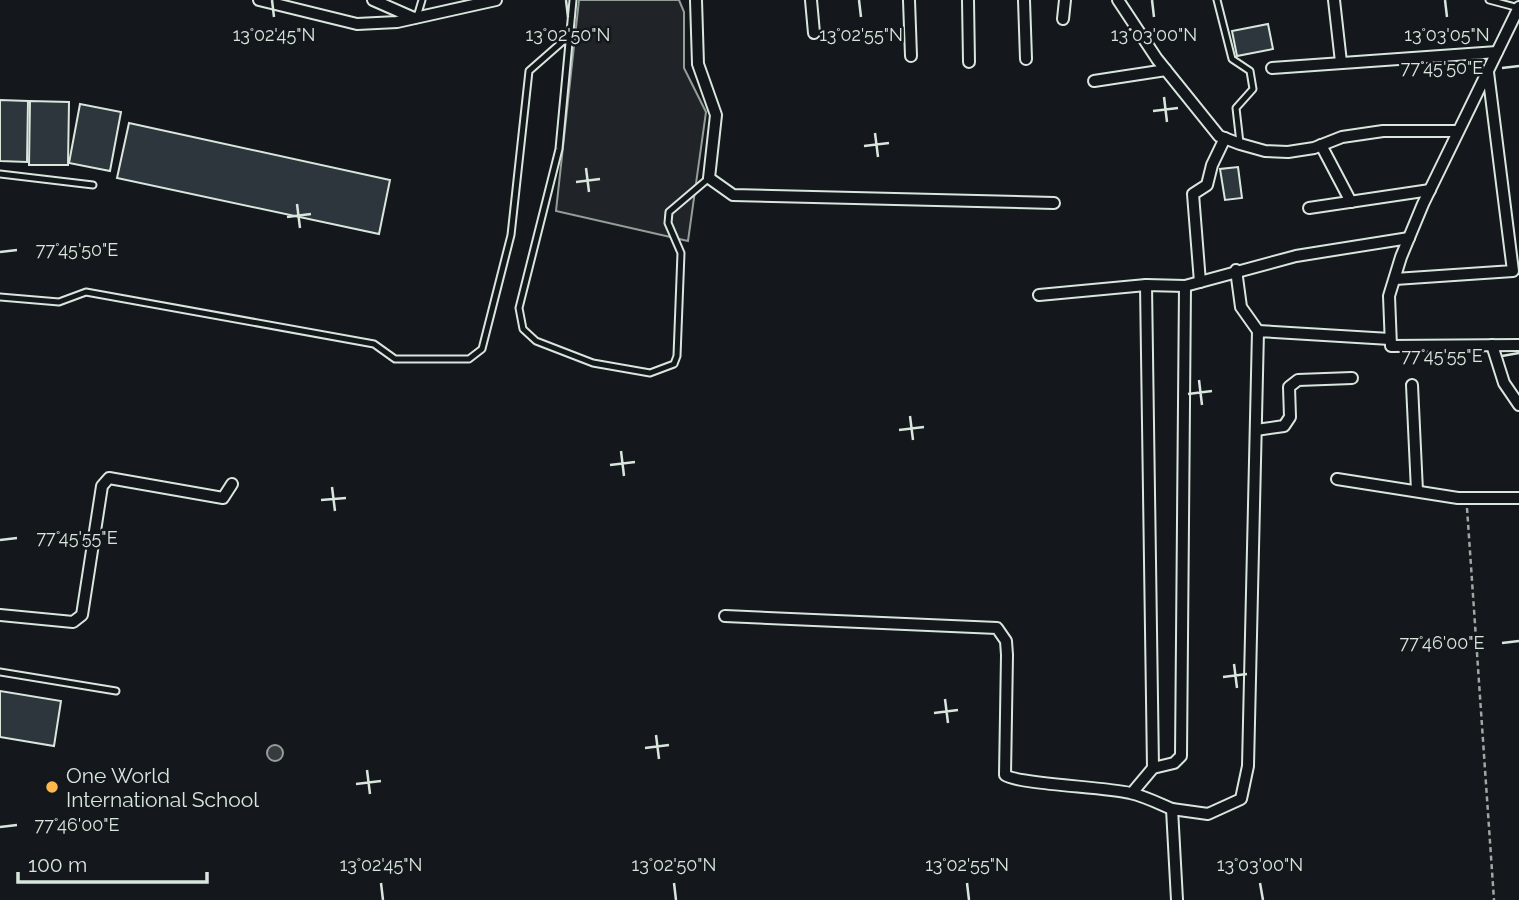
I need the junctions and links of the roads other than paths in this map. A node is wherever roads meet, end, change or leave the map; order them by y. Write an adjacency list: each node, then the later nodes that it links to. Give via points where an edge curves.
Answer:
1 (259, 0): 17 (street, via 357,24)
2 (373, 0): 17 (street)
3 (422, 0): 17 (lane)
4 (496, 0): 17 (street)
5 (573, 0): 20 (lane)
6 (696, 0): 35 (street, via 698,64 716,114)
7 (811, 0): 19 (street)
8 (909, 0): 22 (street)
9 (968, 0): 24 (street)
10 (1024, 0): 23 (street)
11 (1065, 0): 18 (street)
12 (1118, 0): 27 (street)
13 (1217, 0): 32 (lane, via 1232,59 1250,71 1252,89 1236,108)
14 (1334, 0): 25 (street)
15 (1489, 0): 16 (lane)
16 (1519, 9): 21 (street)
17 (415, 18)
18 (1063, 19)
19 (814, 33)
20 (570, 35): 35 (lane, via 556,163 519,308 523,330 536,341 593,363 650,373 674,364 681,253 668,223 669,212); 48 (lane, via 529,71 511,235 482,349 469,359 395,359 374,344 86,292 58,302)
21 (1497, 52): 25 (street); 28 (street)
22 (911, 55)
23 (1027, 59)
24 (969, 62)
25 (1341, 62): 26 (street)
26 (1272, 68)
27 (1166, 70): 29 (street); 31 (street)
28 (1488, 72): 30 (street); 43 (street, via 1513,271)
29 (1094, 81)
30 (1458, 131): 33 (street, via 1384,131); 37 (street)
31 (1225, 138): 32 (street); 44 (street, via 1208,185 1194,194)
32 (1240, 144): 33 (street, via 1288,152)
33 (1321, 145): 38 (street)
34 (0, 174): 36 (lane)
35 (709, 178): 39 (street, via 733,195)
36 (93, 186)
37 (1430, 190): 38 (street); 41 (street)
38 (1352, 202): 40 (street)
39 (1055, 203)
40 (1309, 208)
41 (1409, 238): 42 (street); 43 (street)
42 (1236, 270): 44 (street); 49 (street, via 1241,307)
43 (1395, 279): 50 (street, via 1389,296)
44 (1200, 282): 46 (street)
45 (1146, 285): 46 (street); 47 (street); 65 (street)
46 (1185, 286): 65 (street, via 1181,756 1174,763)
47 (1039, 295)
48 (0, 297)
49 (1258, 331): 50 (street); 56 (street)
50 (1390, 339): 51 (street, via 1391,346)
51 (1492, 345): 52 (street); 55 (street, via 1504,383)
52 (1519, 345)
53 (1352, 378): 56 (street, via 1298,380 1289,387 1290,417 1284,426)
54 (1412, 385): 59 (street)
55 (1519, 405)
56 (1256, 430): 67 (street, via 1248,766 1241,799 1208,814)
57 (1337, 479): 59 (street)
58 (232, 484): 61 (street, via 223,499 109,478 102,486 82,615 73,622)
59 (1417, 491): 60 (street, via 1466,498)
60 (1519, 498)
61 (0, 615)
62 (725, 616): 66 (street, via 997,628 1006,641 1007,655 1005,775 1020,781)
63 (0, 672): 64 (lane)
64 (116, 691)
65 (1153, 768): 66 (street)
66 (1132, 793): 67 (street)
67 (1171, 809): 68 (street)
68 (1177, 900)

